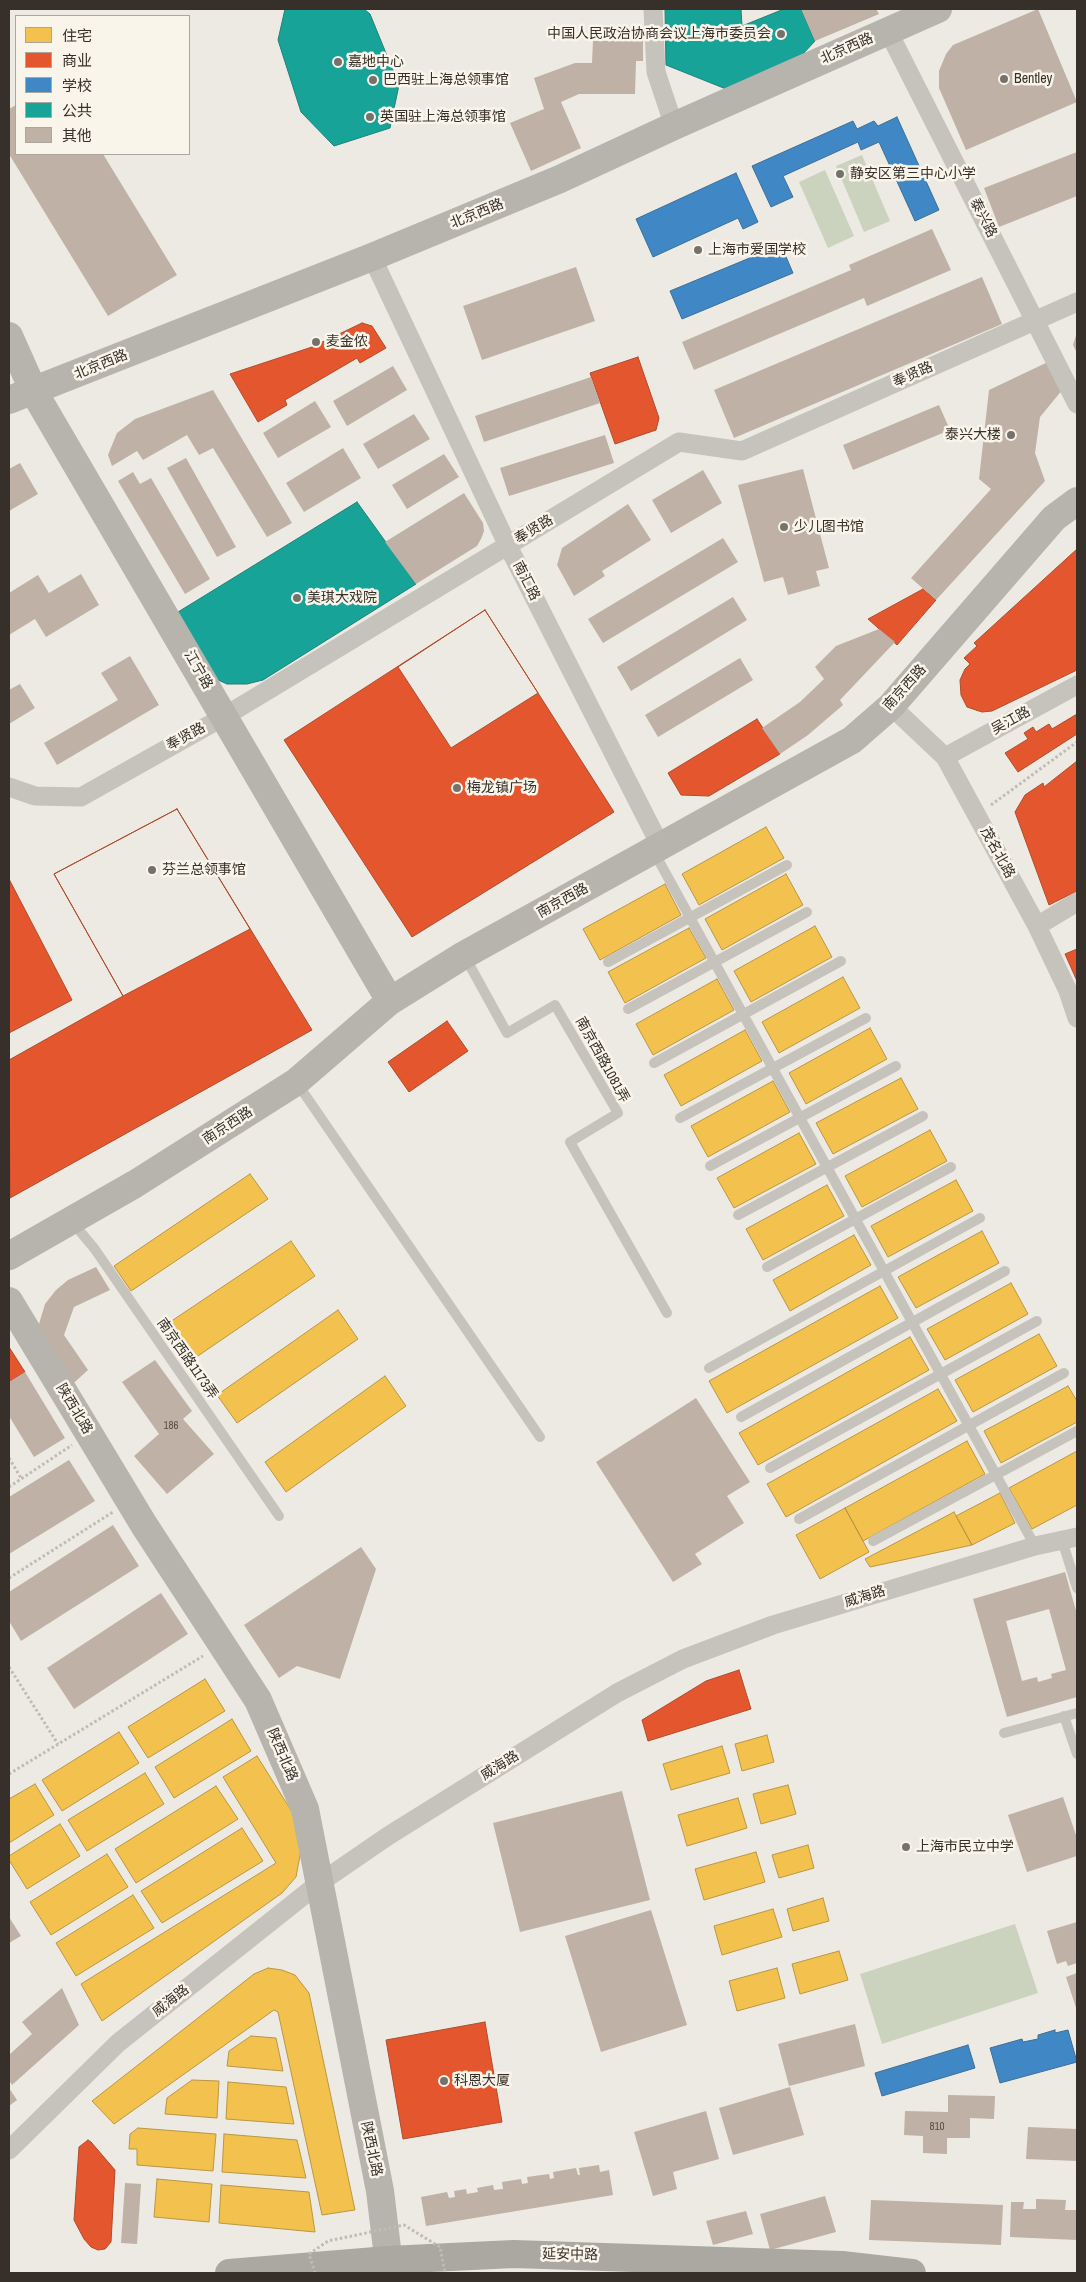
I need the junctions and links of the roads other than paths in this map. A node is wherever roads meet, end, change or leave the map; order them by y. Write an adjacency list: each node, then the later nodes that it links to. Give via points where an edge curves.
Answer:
1 (653, 9): 4 (street, via 656,72)
2 (938, 9): 3 (main road, 北京西路)
3 (888, 31): 4 (main road, 北京西路); 7 (street, 泰兴路)
4 (674, 126): 5 (main road, 北京西路, via 560,179)
5 (372, 257): 9 (main road, 北京西路); 13 (street, 南汇路)
6 (1077, 302): 7 (street, 奉贤路)
7 (1036, 321): 11 (street, 泰兴路); 13 (street, 奉贤路, via 742,451 679,442)
8 (9, 336): 9 (main road, 江宁路)
9 (34, 392): 10 (main road, 北京西路); 16 (main road, 江宁路)
10 (9, 400)
11 (1077, 404)
12 (1077, 501): 15 (main road, 南京西路, via 1054,518)
13 (508, 546): 16 (street, 奉贤路); 19 (street, 南汇路)
14 (1077, 685): 17 (street, 吴江路)
15 (891, 706): 17 (street, 茂名北路); 19 (main road, 南京西路, via 852,740)
16 (225, 716): 18 (street, 奉贤路, via 81,797 35,796); 29 (main road, 江宁路)
17 (945, 757): 24 (street, 茂名北路)
18 (9, 787)
19 (657, 849): 23 (lane); 25 (main road, 南京西路)
20 (787, 865): 23 (lane)
21 (1077, 902): 24 (street)
22 (807, 912): 27 (lane)
23 (690, 918): 26 (lane); 27 (lane)
24 (1036, 926): 33 (street, 茂名北路, via 1068,991)
25 (464, 955): 29 (main road, 南京西路); 53 (lane, 南京西路1081弄, via 507,1033 555,1005 618,1113 570,1142)
26 (608, 962)
27 (715, 962): 30 (lane); 31 (lane)
28 (841, 962): 31 (lane)
29 (390, 1001): 37 (main road, 南京西路)
30 (628, 1009)
31 (743, 1014): 34 (lane); 36 (lane)
32 (866, 1018): 36 (lane)
33 (1077, 1018)
34 (654, 1063)
35 (896, 1066): 40 (lane)
36 (773, 1068): 39 (lane); 40 (lane)
37 (296, 1082): 47 (main road, 南京西路, via 142,1180); 62 (lane)
38 (923, 1116): 43 (lane)
39 (680, 1118)
40 (800, 1118): 41 (lane); 43 (lane)
41 (710, 1166)
42 (951, 1167): 46 (lane)
43 (827, 1168): 44 (lane); 46 (lane)
44 (738, 1216)
45 (980, 1218): 50 (lane)
46 (856, 1219): 49 (lane); 50 (lane)
47 (70, 1220): 48 (main road, 南京西路); 65 (lane, 南京西路1173弄, via 94,1248)
48 (9, 1256)
49 (767, 1267)
50 (884, 1271): 55 (lane); 56 (lane)
51 (1005, 1271): 55 (lane)
52 (9, 1301): 75 (main road, 陕西北路, via 130,1501 258,1700 305,1809)
53 (667, 1313)
54 (1037, 1321): 58 (lane)
55 (912, 1322): 58 (lane); 59 (lane)
56 (709, 1368)
57 (1064, 1373): 60 (lane)
58 (940, 1374): 60 (lane); 63 (lane)
59 (741, 1417)
60 (969, 1426): 64 (lane); 66 (lane)
61 (1077, 1431): 64 (lane)
62 (540, 1437)
63 (770, 1468)
64 (996, 1475): 68 (lane); 69 (lane)
65 (279, 1516)
66 (799, 1519)
67 (1070, 1538): 69 (street, 威海路); 70 (lane)
68 (873, 1541)
69 (1035, 1546): 75 (street, 威海路, via 773,1625 683,1660 618,1693 388,1836)
70 (1077, 1588)
71 (1077, 1713): 72 (lane)
72 (1064, 1716): 73 (lane); 74 (lane)
73 (1004, 1733)
74 (1077, 1754)
75 (318, 1884): 76 (street, 威海路, via 118,2043); 77 (main road, 陕西北路, via 380,2192)
76 (9, 2150)
77 (389, 2267): 78 (main road, 延安中路); 79 (main road, 延安中路, via 514,2254 842,2265)
78 (229, 2273)
79 (912, 2273)

